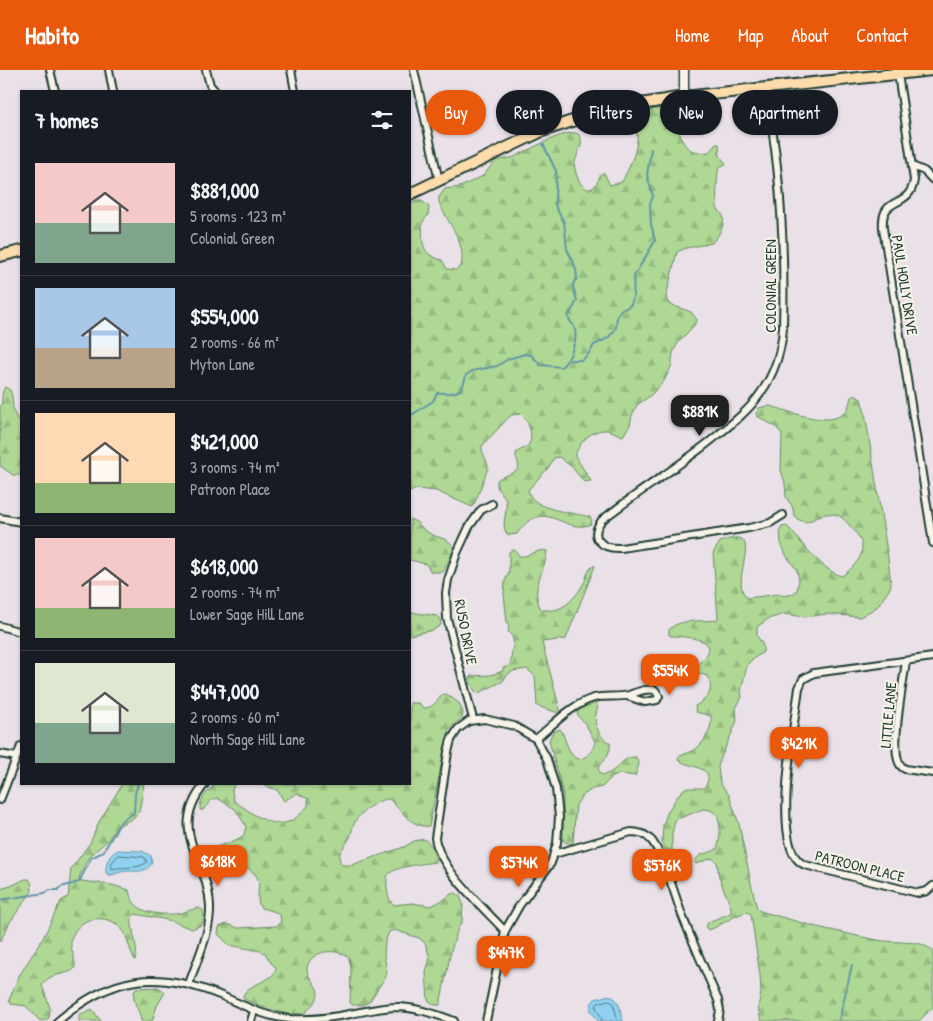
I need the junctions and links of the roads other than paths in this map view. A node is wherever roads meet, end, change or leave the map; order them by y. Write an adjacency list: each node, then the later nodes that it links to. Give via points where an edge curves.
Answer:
1 (50, 70): 11 (street)
2 (109, 70): 12 (street)
3 (206, 70): 13 (street)
4 (291, 70): 14 (street)
5 (414, 70): 20 (street)
6 (684, 70): 15 (street)
7 (932, 70): 8 (main road)
8 (920, 71): 9 (main road)
9 (898, 74): 10 (main road); 18 (street, PAUL HOLLY DRIVE)
10 (765, 88): 16 (main road); 25 (street, COLONIAL GREEN, via 775,138 782,219 784,326 776,364 761,393 743,414 706,445 602,520 596,534 604,546 626,548 749,528 768,524)
11 (55, 90)
12 (113, 90)
13 (214, 90)
14 (295, 90)
15 (684, 90)
16 (722, 93)
17 (660, 101): 20 (main road, via 572,121 515,143)
18 (912, 166): 19 (street); 28 (street, PAUL HOLLY DRIVE, via 914,180 911,191 888,207 882,222)
19 (933, 180)
20 (439, 181): 21 (main road)
21 (411, 194)
22 (20, 252): 23 (main road)
23 (0, 256)
24 (492, 504): 34 (street, RUSO DRIVE, via 481,510 469,527 457,553 446,593 448,618)
25 (783, 516)
26 (0, 518): 27 (street)
27 (20, 522)
28 (933, 543)
29 (0, 626): 30 (street)
30 (20, 632)
31 (933, 657): 32 (street, PATROON PLACE)
32 (906, 661): 39 (street, LITTLE LANE, via 897,732 898,758 905,769); 43 (street, PATROON PLACE, via 814,673 802,679 788,778 788,831 793,854 805,866 915,892 924,892)
33 (627, 696): 35 (street, via 589,699)
34 (473, 719): 35 (street, via 508,724); 44 (street, via 458,729 450,744 435,830 436,843 453,875)
35 (536, 739): 42 (street, via 547,759 558,798)
36 (20, 748): 38 (street)
37 (0, 754): 38 (street)
38 (16, 757): 41 (street)
39 (933, 773)
40 (204, 785): 45 (street, via 192,806 188,822 191,843 207,888 210,916)
41 (0, 800)
42 (554, 854): 44 (street); 52 (street, via 631,832 648,837 664,866 718,1000)
43 (933, 886)
44 (505, 931): 51 (street)
45 (188, 984): 46 (street); 48 (street, via 152,980 120,984 97,994)
46 (254, 1011): 47 (street, via 297,1019); 49 (street)
47 (341, 1018): 50 (street, via 398,1007 422,1010)
48 (58, 1021)
49 (251, 1021)
50 (454, 1021)
51 (486, 1021)
52 (718, 1021)

